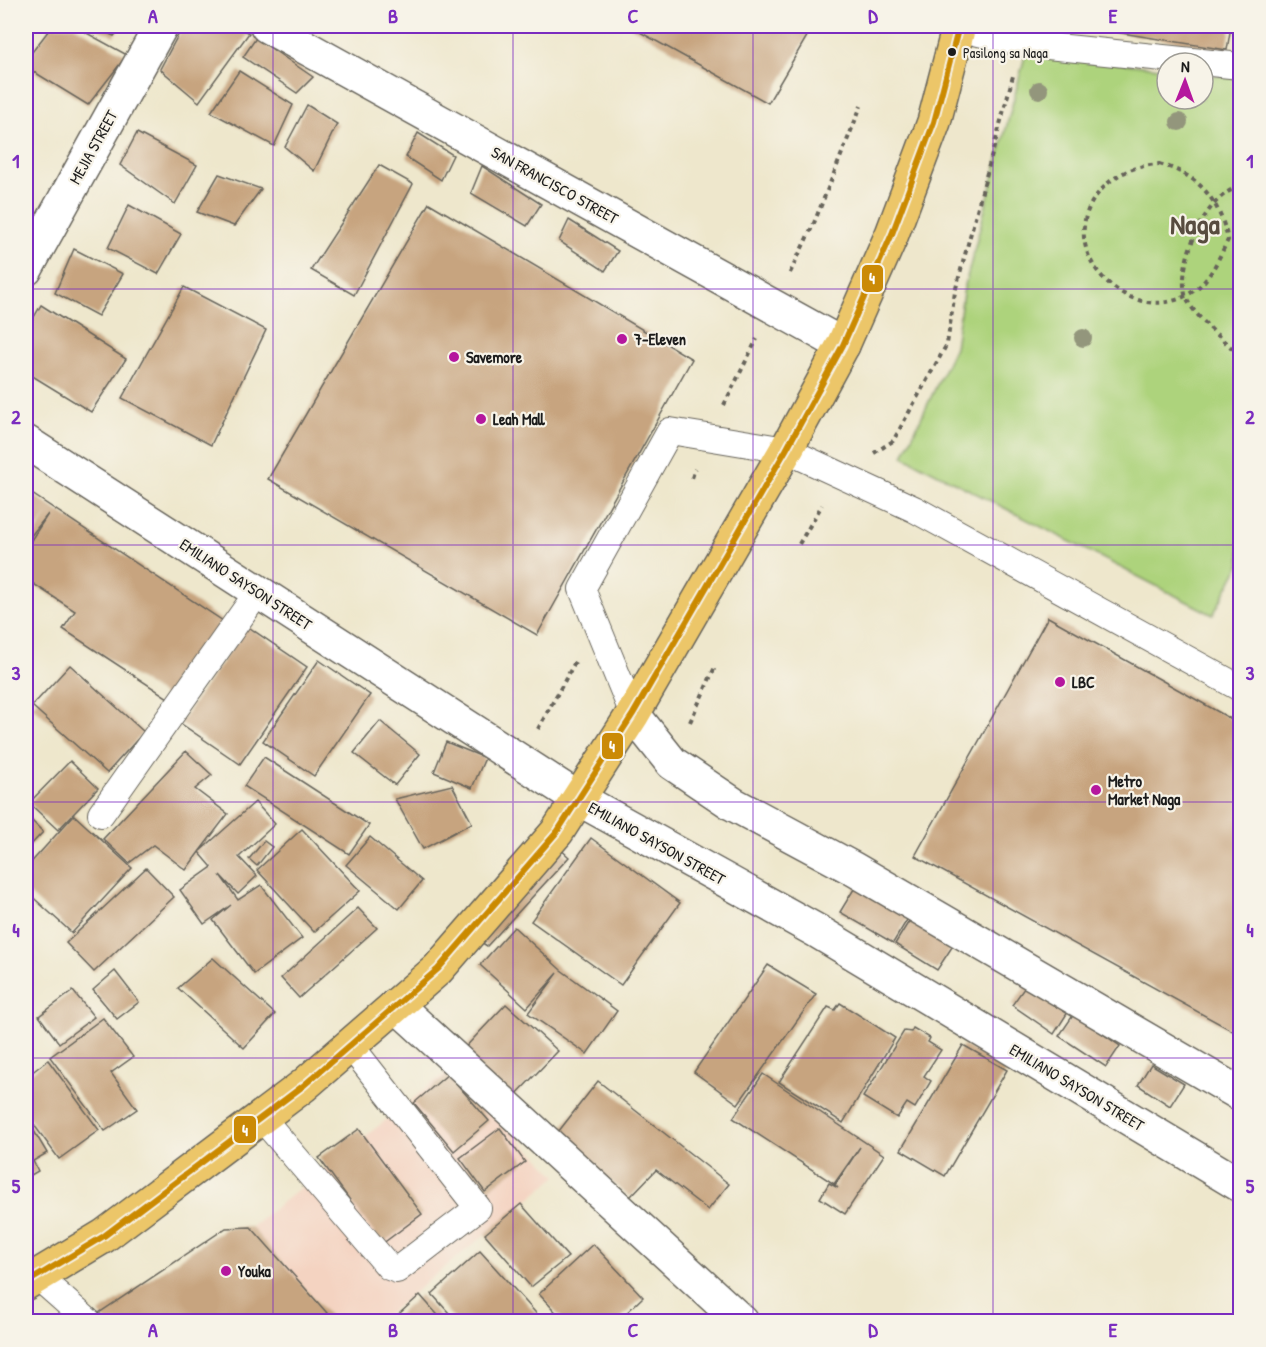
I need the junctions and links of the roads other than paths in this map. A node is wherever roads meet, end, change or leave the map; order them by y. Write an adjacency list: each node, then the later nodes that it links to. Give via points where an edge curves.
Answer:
1 (161, 26): 5 (street, MEJIA STREET)
2 (267, 26): 6 (street, SAN FRANCISCO STREET)
3 (959, 27): 4 (lane, via 1019,43); 6 (highway, via 934,122 892,234)
4 (1240, 66)
5 (26, 269)
6 (843, 345): 8 (highway)
7 (26, 442): 9 (street, EMILIANO SAYSON STREET)
8 (786, 450): 10 (lane, via 914,509); 11 (highway); 11 (lane, via 670,431 582,589)
9 (258, 592): 12 (street, EMILIANO SAYSON STREET); 13 (lane)
10 (1240, 688)
11 (633, 714): 12 (highway); 16 (street, via 672,763 733,804 852,868)
12 (579, 799): 14 (highway, via 557,832 438,969); 18 (street, EMILIANO SAYSON STREET, via 817,931)
13 (101, 814)
14 (396, 1005): 15 (highway); 21 (street)
15 (350, 1045): 17 (highway); 17 (lane, via 478,1208 397,1270 389,1267)
16 (1240, 1094)
17 (261, 1117): 19 (highway, via 104,1236)
18 (1240, 1185)
19 (32, 1280): 20 (lane)
20 (89, 1322)
21 (741, 1322)

